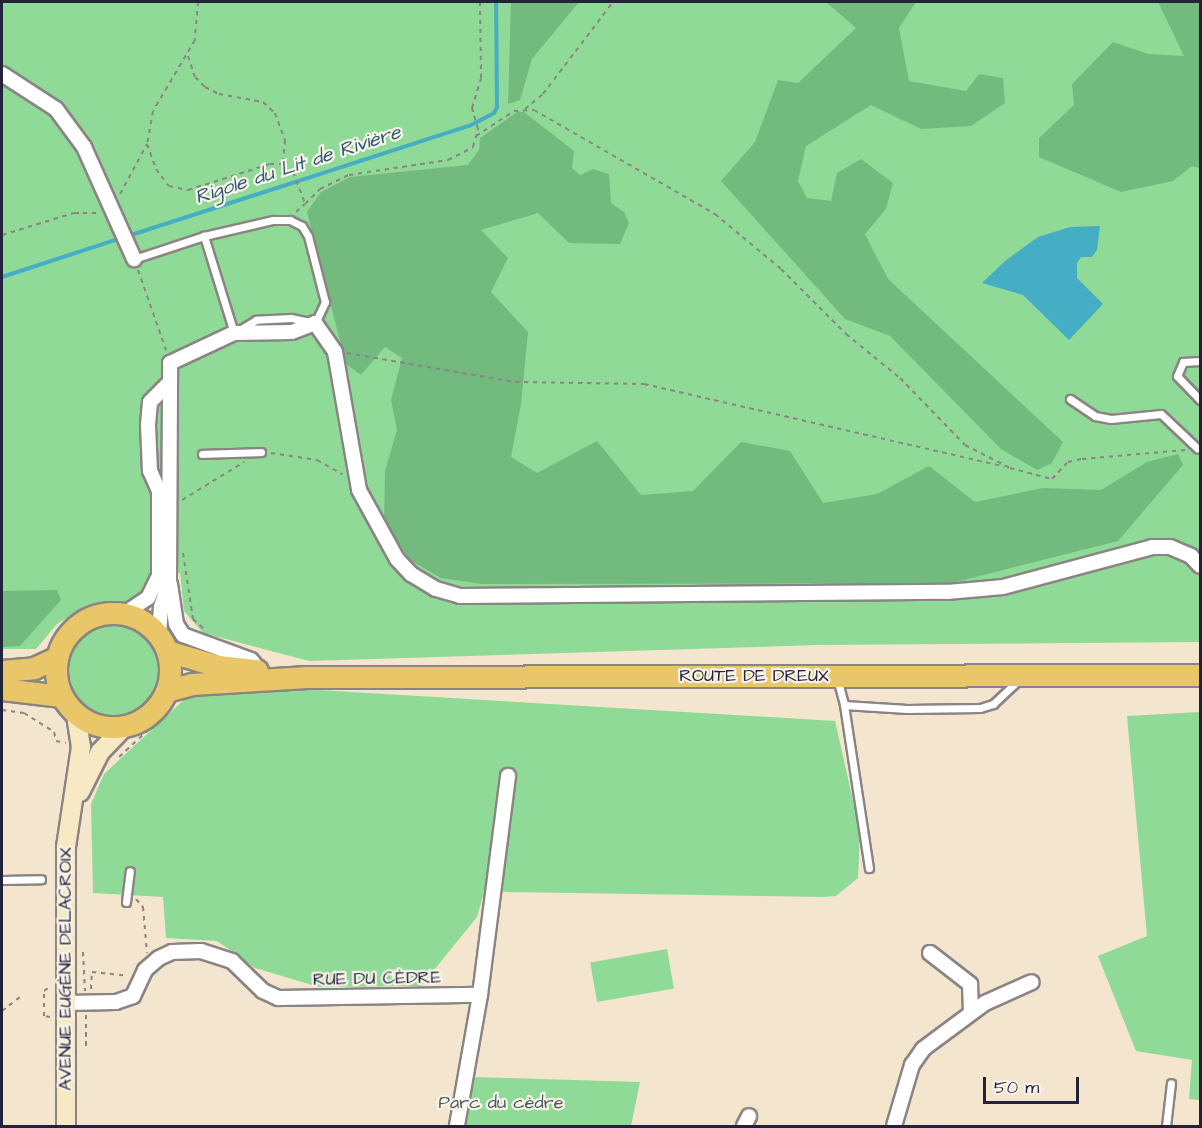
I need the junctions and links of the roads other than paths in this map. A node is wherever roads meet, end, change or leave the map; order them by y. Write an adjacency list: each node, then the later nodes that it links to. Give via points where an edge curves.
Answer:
1 (2, 74): 3 (street, via 56,109 84,147 110,213)
2 (204, 236): 3 (lane); 4 (lane, via 273,220 290,220 302,226 325,302); 5 (lane)
3 (134, 259)
4 (315, 323): 5 (street, via 292,332); 13 (street, via 335,352 359,490 397,559 411,574 436,589 460,596 947,592 1003,587 1152,547 1170,547 1191,556)
5 (234, 333): 7 (street, via 171,363)
6 (1200, 361): 9 (lane, via 1183,362 1177,376)
7 (168, 384): 14 (street); 15 (street, via 150,402 148,424 150,471 159,491 159,574 148,598)
8 (1070, 399): 10 (lane, via 1095,416 1111,419 1161,414)
9 (1200, 400)
10 (1199, 448)
11 (261, 452): 12 (lane)
12 (202, 454)
13 (1200, 566)
14 (169, 582): 16 (street, via 161,607); 18 (street, via 176,624 183,635 251,660)
15 (124, 614): 16 (main road, via 143,622); 17 (main road, via 86,620 68,636)
16 (163, 643): 18 (main road, ROUTE DE DREUX, via 218,666); 26 (main road)
17 (58, 657): 19 (main road, via 34,668); 25 (main road, via 56,670)
18 (260, 670): 23 (main road, ROUTE DE DREUX)
19 (2, 671)
20 (1023, 675): 21 (main road, ROUTE DE DREUX); 22 (main road, ROUTE DE DREUX); 27 (lane, via 1001,697 981,708)
21 (1200, 675)
22 (836, 676): 23 (main road, ROUTE DE DREUX); 27 (lane)
23 (308, 677): 26 (main road, ROUTE DE DREUX, via 192,684)
24 (2, 688): 25 (main road)
25 (62, 696): 28 (main road)
26 (174, 696): 29 (main road, via 142,720)
27 (844, 705): 32 (lane)
28 (76, 714): 29 (main road, via 93,724); 31 (main road, AVENUE EUGÈNE DELACROIX, via 81,747)
29 (125, 726): 31 (main road, AVENUE EUGÈNE DELACROIX, via 100,752)
30 (508, 776): 39 (street)
31 (71, 812): 40 (main road, AVENUE EUGÈNE DELACROIX, via 66,847)
32 (869, 868)
33 (130, 871): 36 (lane)
34 (2, 879): 35 (lane)
35 (41, 879)
36 (126, 902)
37 (930, 953): 41 (street, via 970,984)
38 (1032, 982): 41 (street)
39 (480, 995): 40 (street, RUE DU CÈDRE, via 278,998 256,985 241,967 217,954 172,952 153,953 133,996 116,1002); 44 (street)
40 (66, 1003): 43 (main road, AVENUE EUGÈNE DELACROIX)
41 (971, 1011): 45 (street, via 923,1049 912,1065)
42 (1171, 1083): 46 (lane)
43 (66, 1126)
44 (457, 1126)
45 (894, 1126)
46 (1166, 1126)

